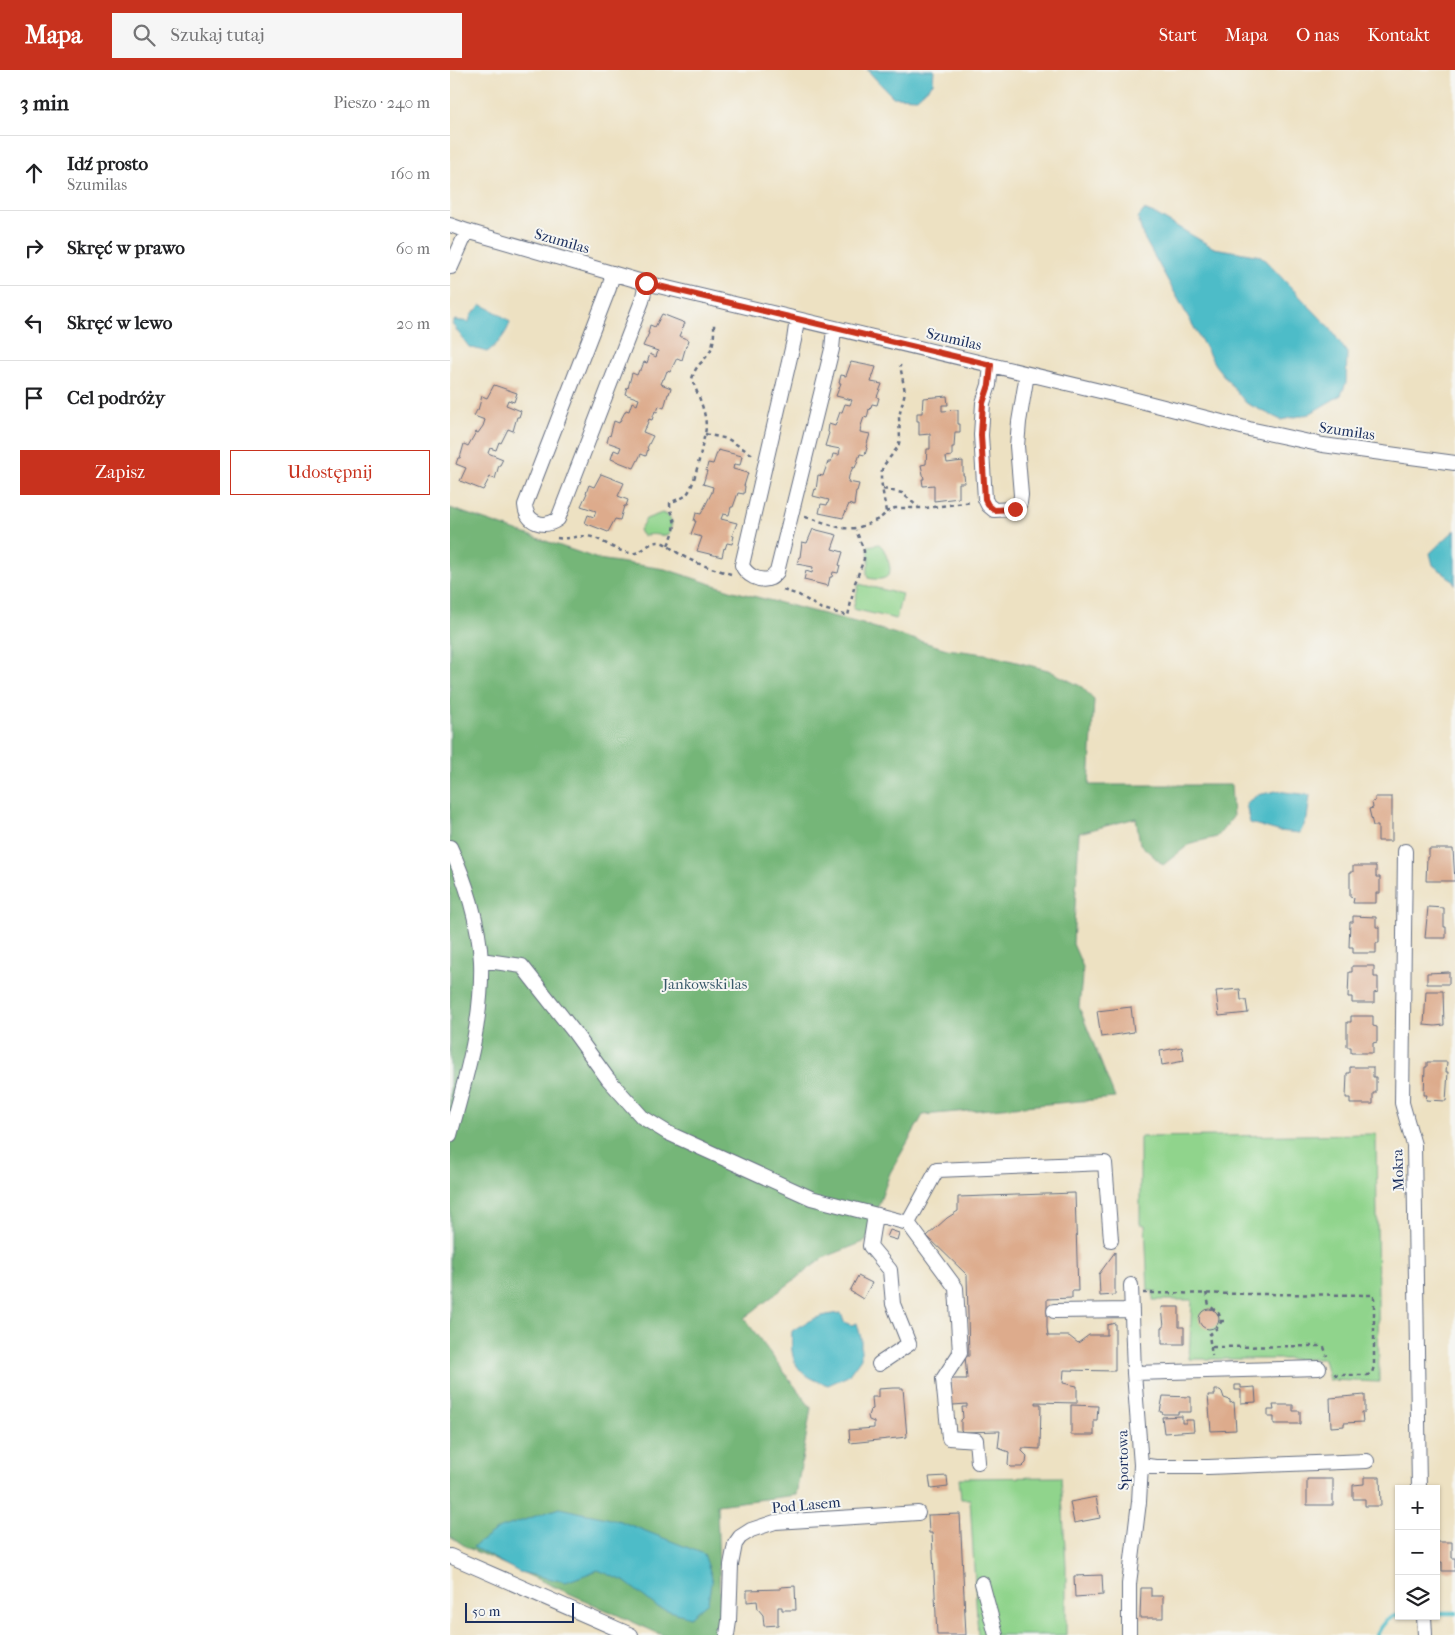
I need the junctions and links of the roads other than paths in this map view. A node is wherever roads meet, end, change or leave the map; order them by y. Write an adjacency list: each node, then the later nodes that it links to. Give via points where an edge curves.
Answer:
1 (450, 225): 2 (street, Szumilas)
2 (467, 231): 3 (street); 4 (street, Szumilas)
3 (450, 266)
4 (613, 273): 5 (street, Szumilas); 5 (street, via 610,288 525,505 531,519 543,524 558,519 642,301)
5 (646, 283): 6 (street, Szumilas)
6 (797, 319): 7 (street, Szumilas); 7 (street, via 742,565 749,576 764,579 777,572 832,349)
7 (834, 328): 8 (street, Szumilas)
8 (991, 365): 9 (street, Szumilas); 9 (street, via 983,403 981,435 985,499 994,510 1015,509 1020,503 1017,446)
9 (1027, 374): 10 (street, Szumilas, via 1323,445)
10 (1455, 463)
11 (450, 847): 13 (street, via 472,910)
12 (1405, 851): 27 (street, Mokra, via 1402,1103 1414,1146)
13 (481, 960): 14 (street, via 476,1028); 15 (street, via 522,966 642,1117 668,1133 811,1198)
14 (450, 1135)
15 (875, 1215): 16 (street); 21 (street, via 870,1246 890,1270 893,1304 909,1344)
16 (908, 1223): 17 (street, via 937,1170 1106,1163); 25 (street, via 956,1288 960,1353 944,1379 949,1438 976,1440)
17 (1111, 1240)
18 (1132, 1289): 19 (street, Sportowa)
19 (1132, 1310): 20 (street); 23 (street, Sportowa)
20 (1054, 1311)
21 (879, 1364)
22 (1318, 1368): 23 (street)
23 (1134, 1373): 26 (street, Sportowa)
24 (1367, 1461): 26 (street, via 1208,1467)
25 (978, 1462)
26 (1141, 1465): 35 (street, Sportowa, via 1129,1584)
27 (1419, 1485)
28 (918, 1513): 33 (street, Pod Lasem, via 775,1522 740,1537 735,1544 731,1565)
29 (450, 1556): 32 (street)
30 (982, 1583): 34 (street)
31 (1424, 1620): 36 (street)
32 (631, 1635)
33 (727, 1635)
34 (996, 1635)
35 (1129, 1635)
36 (1424, 1635)

